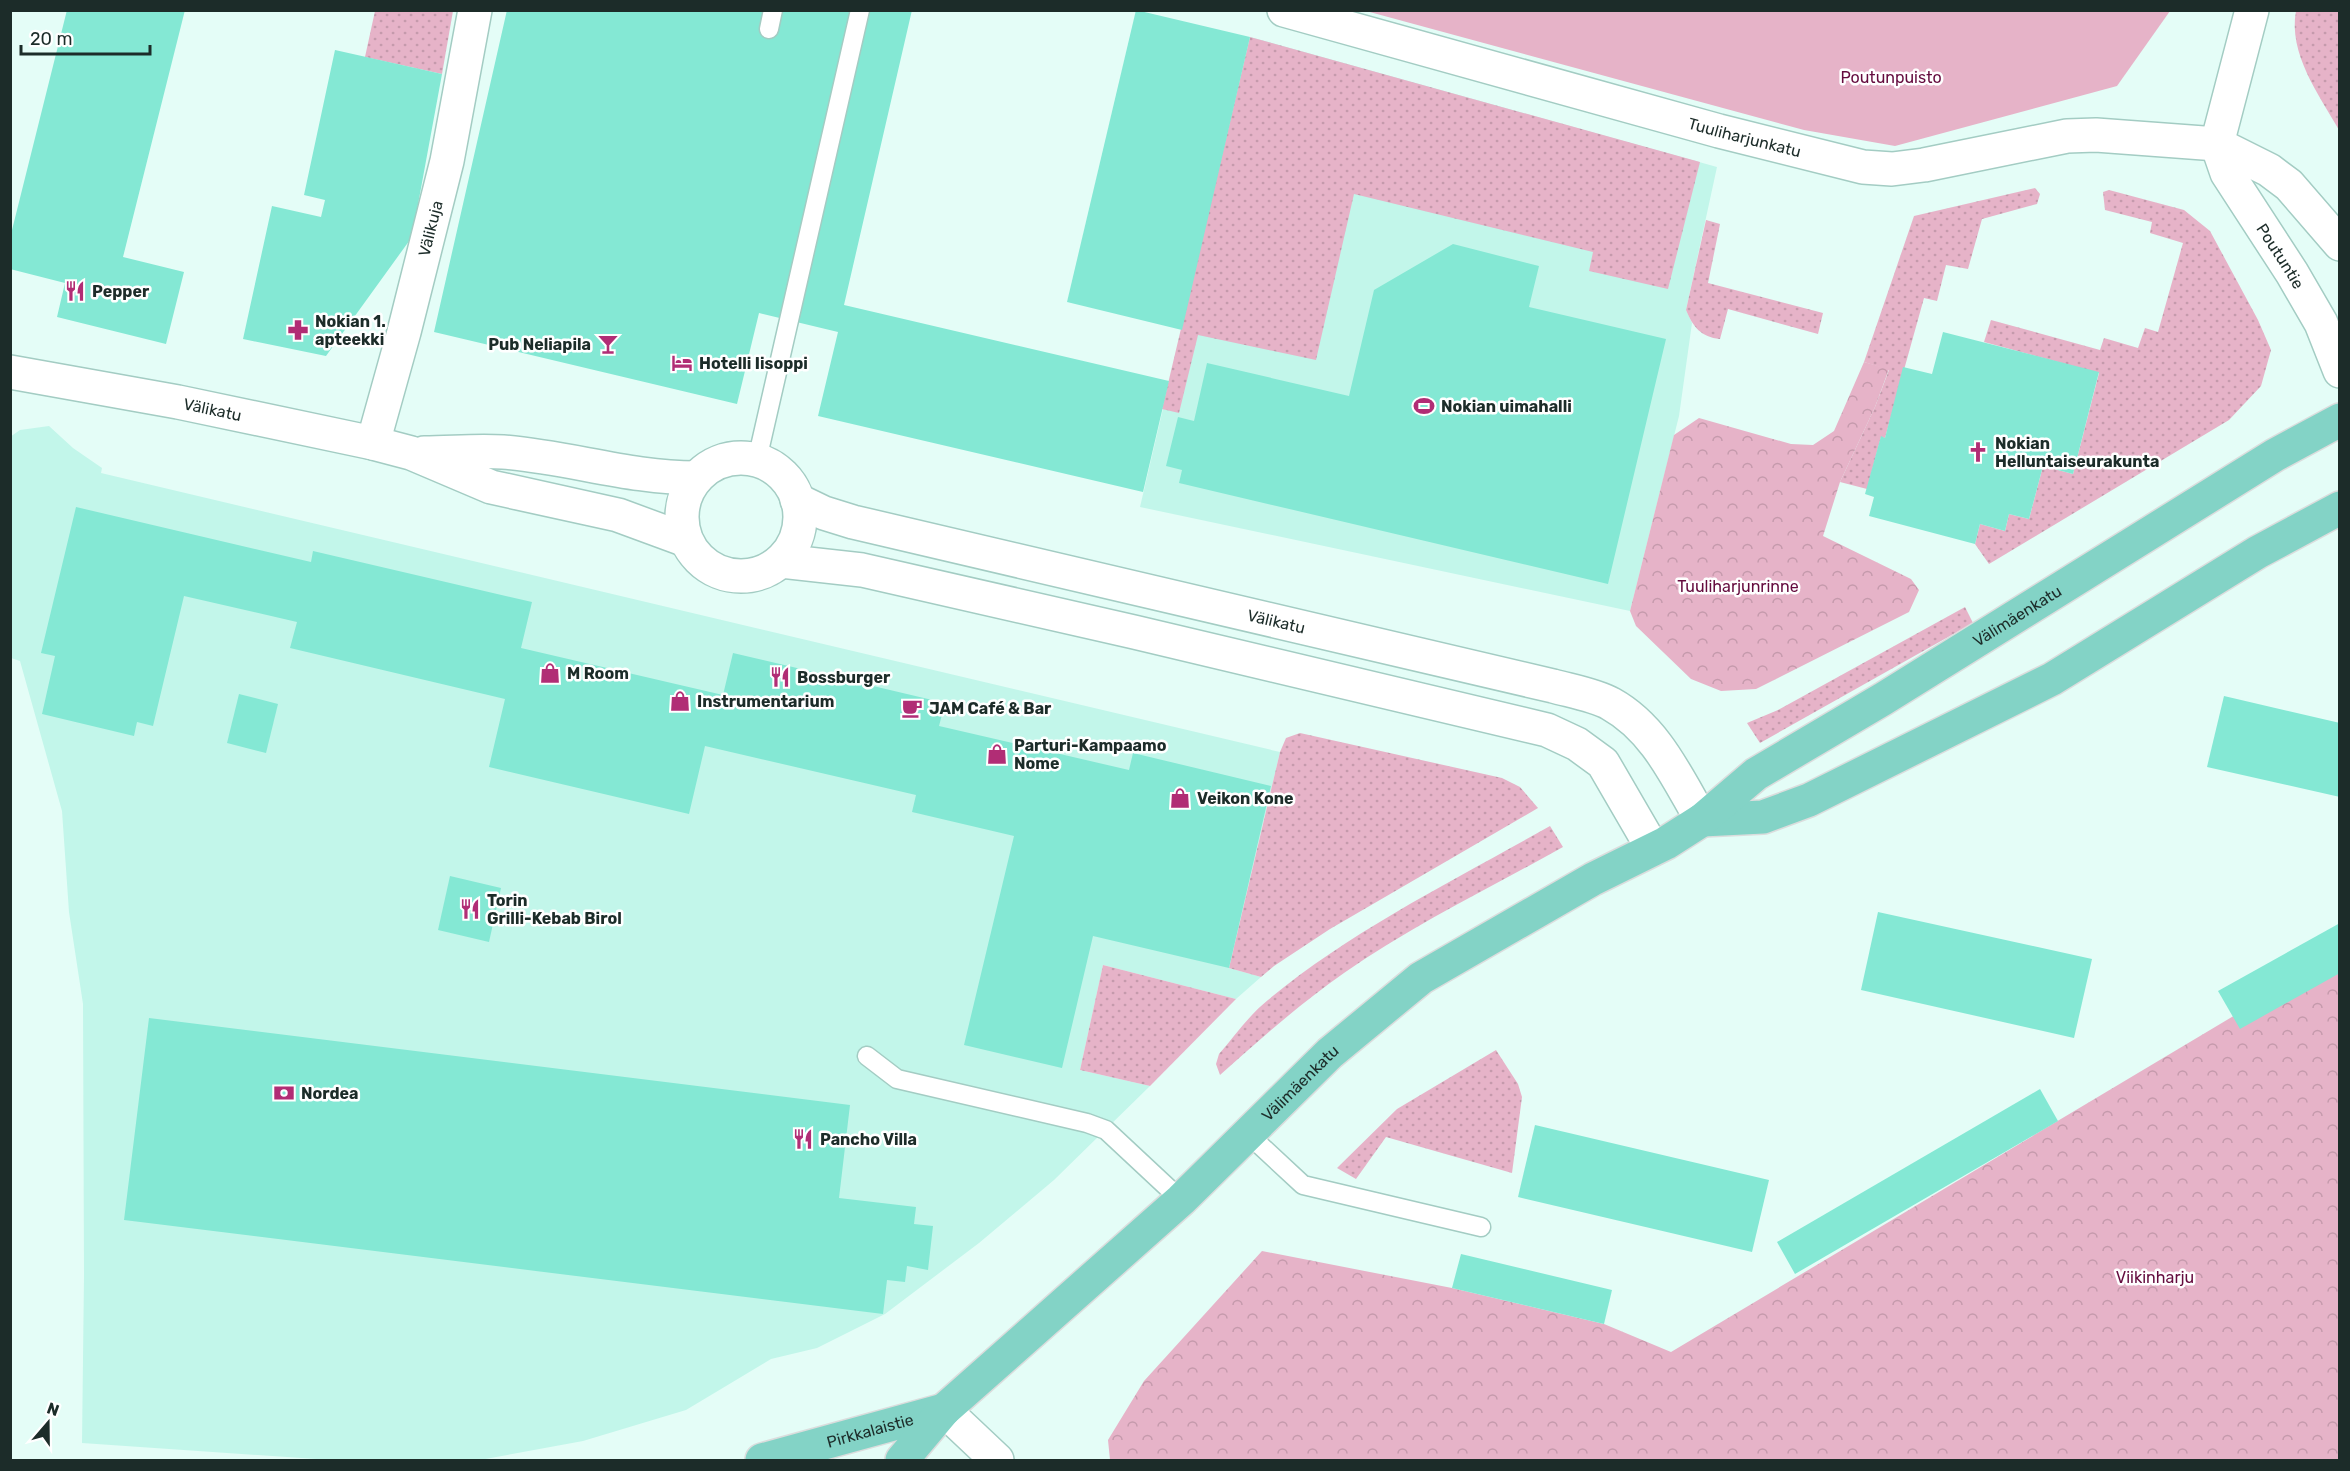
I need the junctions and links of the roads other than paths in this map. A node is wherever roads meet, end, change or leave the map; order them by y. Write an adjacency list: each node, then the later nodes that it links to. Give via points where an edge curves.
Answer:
1 (475, 10): 12 (street, Välikuja, via 447,161)
2 (773, 10): 6 (lane)
3 (860, 10): 14 (lane)
4 (1284, 10): 7 (street, Tuuliharjunkatu, via 1863,167 1924,165 2067,136)
5 (2252, 10): 7 (street)
6 (770, 29)
7 (2217, 144): 8 (street, via 2254,161 2289,185); 9 (street, Poutuntie, via 2228,172 2321,323)
8 (2340, 243)
9 (2340, 371)
10 (10, 372): 12 (street, Välikatu)
11 (2340, 420): 20 (main road, Välimäenkatu, via 2275,455 1884,699 1756,774)
12 (373, 443): 13 (street, Välikatu)
13 (411, 453): 15 (street, Välikatu, via 502,452 628,474); 18 (street, Välikatu, via 491,487 618,515)
14 (757, 460): 15 (street, via 734,458 713,465); 16 (street, via 774,468 789,482)
15 (696, 478): 18 (street, via 685,497 681,519)
16 (797, 500): 19 (street, via 800,521 794,543); 20 (street, Välikatu, via 853,522 1553,686 1610,703 1641,725)
17 (2340, 508): 20 (main road, Välimäenkatu, via 2258,552 2052,679 1809,800 1763,818)
18 (686, 540): 19 (street, via 698,559 717,572 739,577 762,573)
19 (781, 561): 21 (street, via 862,570 1547,730 1577,744 1603,763)
20 (1702, 820): 21 (main road, Välimäenkatu)
21 (1653, 849): 23 (main road, Välimäenkatu, via 1421,978 1330,1053)
22 (867, 1056): 24 (lane, via 897,1079 1106,1130)
23 (1247, 1133): 24 (main road, Välimäenkatu); 25 (lane, via 1303,1185)
24 (1181, 1200): 26 (main road, Välimäenkatu)
25 (1481, 1227)
26 (944, 1410): 27 (main road, Pirkkalaistie); 28 (main road, Pirkkalaistie); 29 (street)
27 (762, 1461)
28 (902, 1461)
29 (996, 1461)

